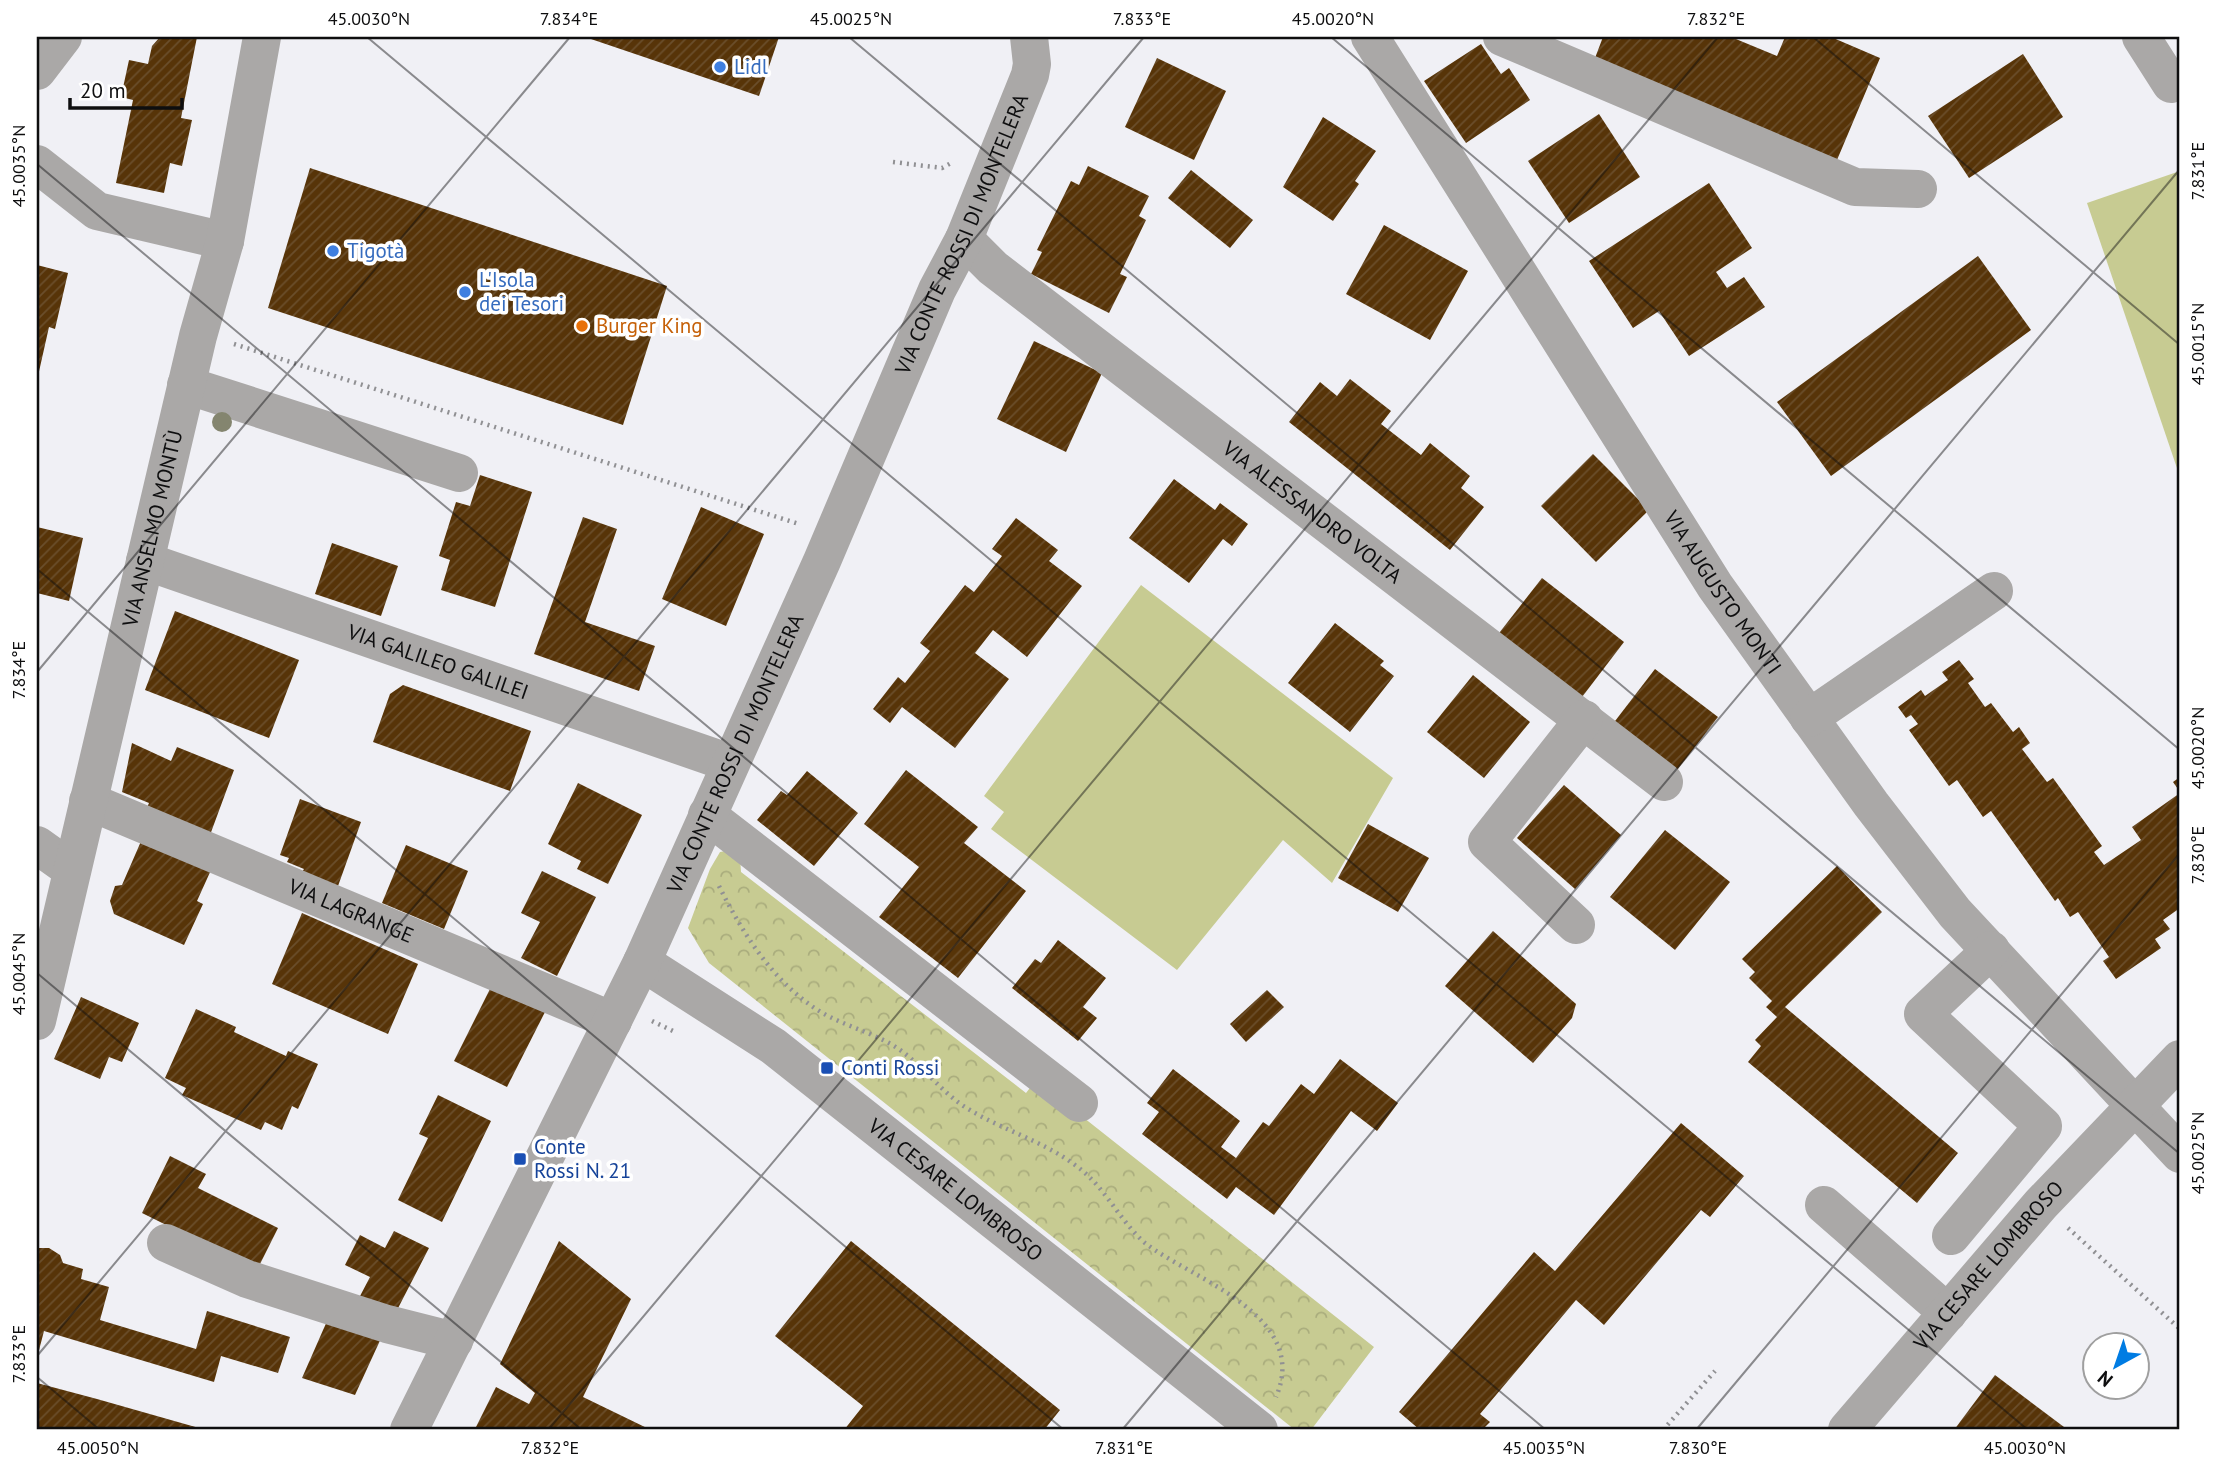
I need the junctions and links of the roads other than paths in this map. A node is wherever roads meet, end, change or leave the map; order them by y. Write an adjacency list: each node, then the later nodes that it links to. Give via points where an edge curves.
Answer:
1 (63, 37): 7 (street)
2 (262, 37): 12 (street, VIA ANSELMO MONTÙ)
3 (1370, 37): 17 (street, VIA AUGUSTO MONTI, via 1715,586)
4 (1502, 37): 10 (street, via 1855,187)
5 (2141, 37): 8 (street)
6 (1036, 46): 11 (street, VIA CONTE ROSSI DI MONTELERA)
7 (37, 72)
8 (2171, 85)
9 (37, 164): 12 (street, via 97,211)
10 (1919, 189)
11 (964, 239): 18 (street, VIA ALESSANDRO VOLTA, via 993,268); 19 (street, VIA CONTE ROSSI DI MONTELERA, via 937,290)
12 (225, 241): 13 (street, VIA ANSELMO MONTÙ)
13 (186, 386): 14 (street); 15 (street, VIA ANSELMO MONTÙ)
14 (459, 472)
15 (145, 561): 19 (street, VIA GALILEO GALILEI); 21 (street, VIA ANSELMO MONTÙ)
16 (1994, 591): 17 (street)
17 (1809, 718): 26 (street, VIA AUGUSTO MONTI, via 1955,914)
18 (1584, 719): 20 (street, VIA ALESSANDRO VOLTA); 25 (street, via 1487,842)
19 (730, 763): 22 (street, VIA CONTE ROSSI DI MONTELERA)
20 (1664, 782)
21 (88, 801): 24 (street, VIA ANSELMO MONTÙ); 28 (street, VIA LAGRANGE)
22 (707, 815): 27 (street, VIA CONTE ROSSI DI MONTELERA); 31 (street)
23 (37, 845): 24 (street)
24 (72, 870): 29 (street, VIA ANSELMO MONTÙ)
25 (1576, 925)
26 (1991, 950): 32 (street, VIA AUGUSTO MONTI); 35 (street, via 1923,1014 2043,1126)
27 (642, 962): 28 (street, VIA CONTE ROSSI DI MONTELERA); 39 (street, VIA CESARE LOMBROSO, via 773,1046)
28 (627, 1020): 38 (street, VIA CONTE ROSSI DI MONTELERA)
29 (37, 1021)
30 (2180, 1059): 32 (street)
31 (1079, 1103)
32 (2135, 1105): 33 (street, VIA AUGUSTO MONTI); 37 (street, VIA CESARE LOMBROSO, via 2041,1204)
33 (2180, 1154)
34 (1824, 1205): 37 (street)
35 (1951, 1236)
36 (166, 1243): 38 (street, via 247,1279)
37 (1948, 1313): 41 (street, VIA CESARE LOMBROSO)
38 (454, 1341): 40 (street, VIA CONTE ROSSI DI MONTELERA)
39 (1266, 1416)
40 (409, 1430)
41 (1847, 1430)

